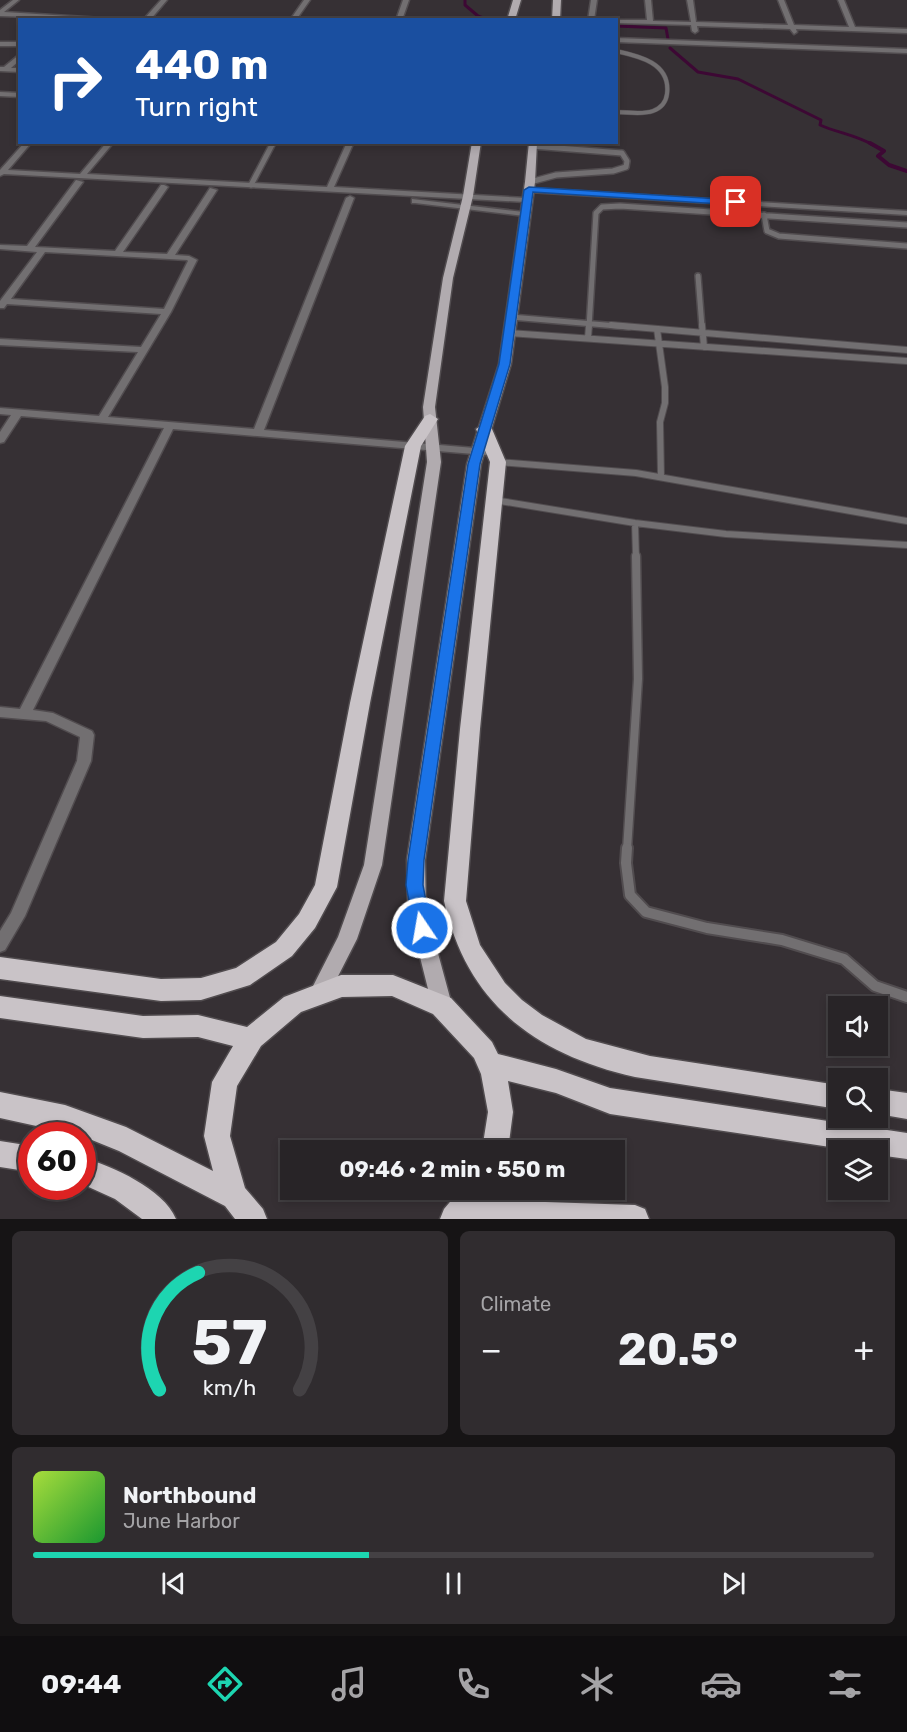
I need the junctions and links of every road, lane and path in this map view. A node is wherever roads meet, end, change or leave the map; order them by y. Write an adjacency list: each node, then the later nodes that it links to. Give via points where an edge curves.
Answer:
1 (16, 0): 12 (street)
2 (164, 0): 14 (street)
3 (307, 0): 15 (street)
4 (406, 0): 16 (street)
5 (517, 0): 17 (main road)
6 (557, 0): 18 (main road)
7 (594, 0): 19 (street)
8 (648, 0): 21 (street)
9 (690, 0): 22 (street)
10 (780, 0): 23 (street)
11 (842, 0): 24 (street)
12 (0, 14): 13 (street)
13 (73, 18)
14 (148, 18)
15 (294, 18)
16 (400, 18)
17 (512, 18)
18 (557, 18)
19 (591, 18)
20 (618, 21): 21 (street)
21 (650, 23): 22 (street)
22 (694, 25): 23 (street); 28 (street)
23 (792, 28): 24 (street); 31 (street)
24 (854, 30): 25 (street)
25 (881, 30): 26 (street); 32 (street)
26 (907, 31)
27 (618, 40): 28 (street)
28 (697, 43): 31 (street)
29 (0, 44): 30 (street)
30 (18, 45)
31 (801, 47): 32 (street)
32 (891, 50): 33 (street)
33 (907, 51)
34 (618, 52): 41 (lane, via 653,62 665,74 668,90 665,103 656,111)
35 (18, 58): 36 (street)
36 (3, 69): 37 (street)
37 (18, 70)
38 (3, 94): 39 (street); 40 (street)
39 (18, 95)
40 (0, 101)
41 (618, 112)
42 (27, 144): 48 (street)
43 (109, 144): 49 (street)
44 (273, 144): 50 (lane)
45 (350, 144): 53 (street)
46 (477, 144): 56 (main road)
47 (532, 144): 54 (main road); 54 (lane, via 622,153 627,161 626,166 613,171 573,173)
48 (1, 174): 49 (street)
49 (80, 179): 50 (street); 51 (street); 63 (street)
50 (251, 185): 53 (street)
51 (164, 187): 52 (street); 65 (street)
52 (213, 190): 55 (street); 66 (street)
53 (329, 190): 56 (street)
54 (528, 191): 56 (street); 57 (street); 58 (main road)
55 (350, 198): 56 (street); 88 (street)
56 (467, 203): 58 (street); 84 (main road, via 448,278)
57 (907, 213)
58 (524, 214): 70 (main road)
59 (764, 215): 60 (lane); 61 (lane, via 767,231 779,236); 71 (lane, via 607,205 598,209)
60 (907, 225)
61 (907, 246)
62 (0, 247): 63 (street)
63 (29, 249): 64 (street)
64 (43, 249): 65 (street); 68 (street)
65 (117, 254): 66 (street)
66 (169, 257): 69 (street, via 193,260)
67 (698, 276): 74 (lane)
68 (2, 304): 69 (street)
69 (166, 312): 79 (street)
70 (511, 317): 71 (lane); 73 (main road)
71 (589, 323): 72 (lane); 75 (lane)
72 (657, 329): 74 (lane); 77 (lane)
73 (509, 333): 75 (lane); 87 (main road, via 502,377)
74 (703, 333): 78 (lane); 80 (lane)
75 (588, 338): 77 (lane)
76 (0, 342): 79 (street)
77 (660, 344): 78 (lane); 92 (lane, via 665,387 660,422)
78 (704, 347): 81 (lane)
79 (143, 350): 85 (street)
80 (907, 350)
81 (907, 361)
82 (0, 411): 83 (street)
83 (18, 412): 85 (street); 89 (street)
84 (430, 419): 90 (highway)
85 (101, 421): 86 (street)
86 (169, 427): 88 (street); 98 (street)
87 (484, 429): 91 (highway)
88 (257, 434): 90 (street)
89 (0, 440)
90 (424, 446): 91 (street); 100 (highway, via 363,692 326,888 307,921 284,949 242,977 201,989 151,989); 101 (main road, via 434,462 373,866 347,939)
91 (490, 456): 92 (lane); 93 (highway); 103 (main road, via 474,464 416,860 417,909)
92 (662, 477): 94 (lane)
93 (494, 500): 95 (lane); 107 (highway, via 455,901 458,923 472,957 489,984 531,1022 579,1048 648,1068)
94 (907, 521)
95 (634, 523): 96 (lane, via 726,534); 102 (lane, via 638,679 626,863 630,895 646,912 707,928 782,940 844,959 875,986)
96 (907, 545)
97 (0, 712): 98 (street)
98 (24, 714): 99 (street, via 48,716 87,735 84,761 17,916)
99 (0, 945)
100 (0, 968)
101 (321, 990): 103 (highway, via 352,984 384,984 414,991); 105 (highway, via 282,1010)
102 (907, 996)
103 (442, 1005): 106 (highway, via 470,1030)
104 (0, 1006): 105 (highway, via 143,1027 198,1026)
105 (250, 1039): 116 (highway, via 228,1074 217,1114 219,1156)
106 (491, 1064): 111 (highway, via 500,1101); 112 (highway, via 556,1081 610,1101)
107 (828, 1095)
108 (888, 1103): 110 (highway)
109 (0, 1105): 116 (highway, via 65,1118 126,1140)
110 (907, 1106)
111 (499, 1140)
112 (907, 1146)
113 (0, 1154): 114 (highway)
114 (18, 1157)
115 (96, 1175): 119 (highway, via 126,1191)
116 (234, 1196): 120 (highway)
117 (469, 1200): 118 (highway)
118 (457, 1216): 121 (highway, via 543,1214)
119 (162, 1219)
120 (253, 1219)
121 (635, 1219)

